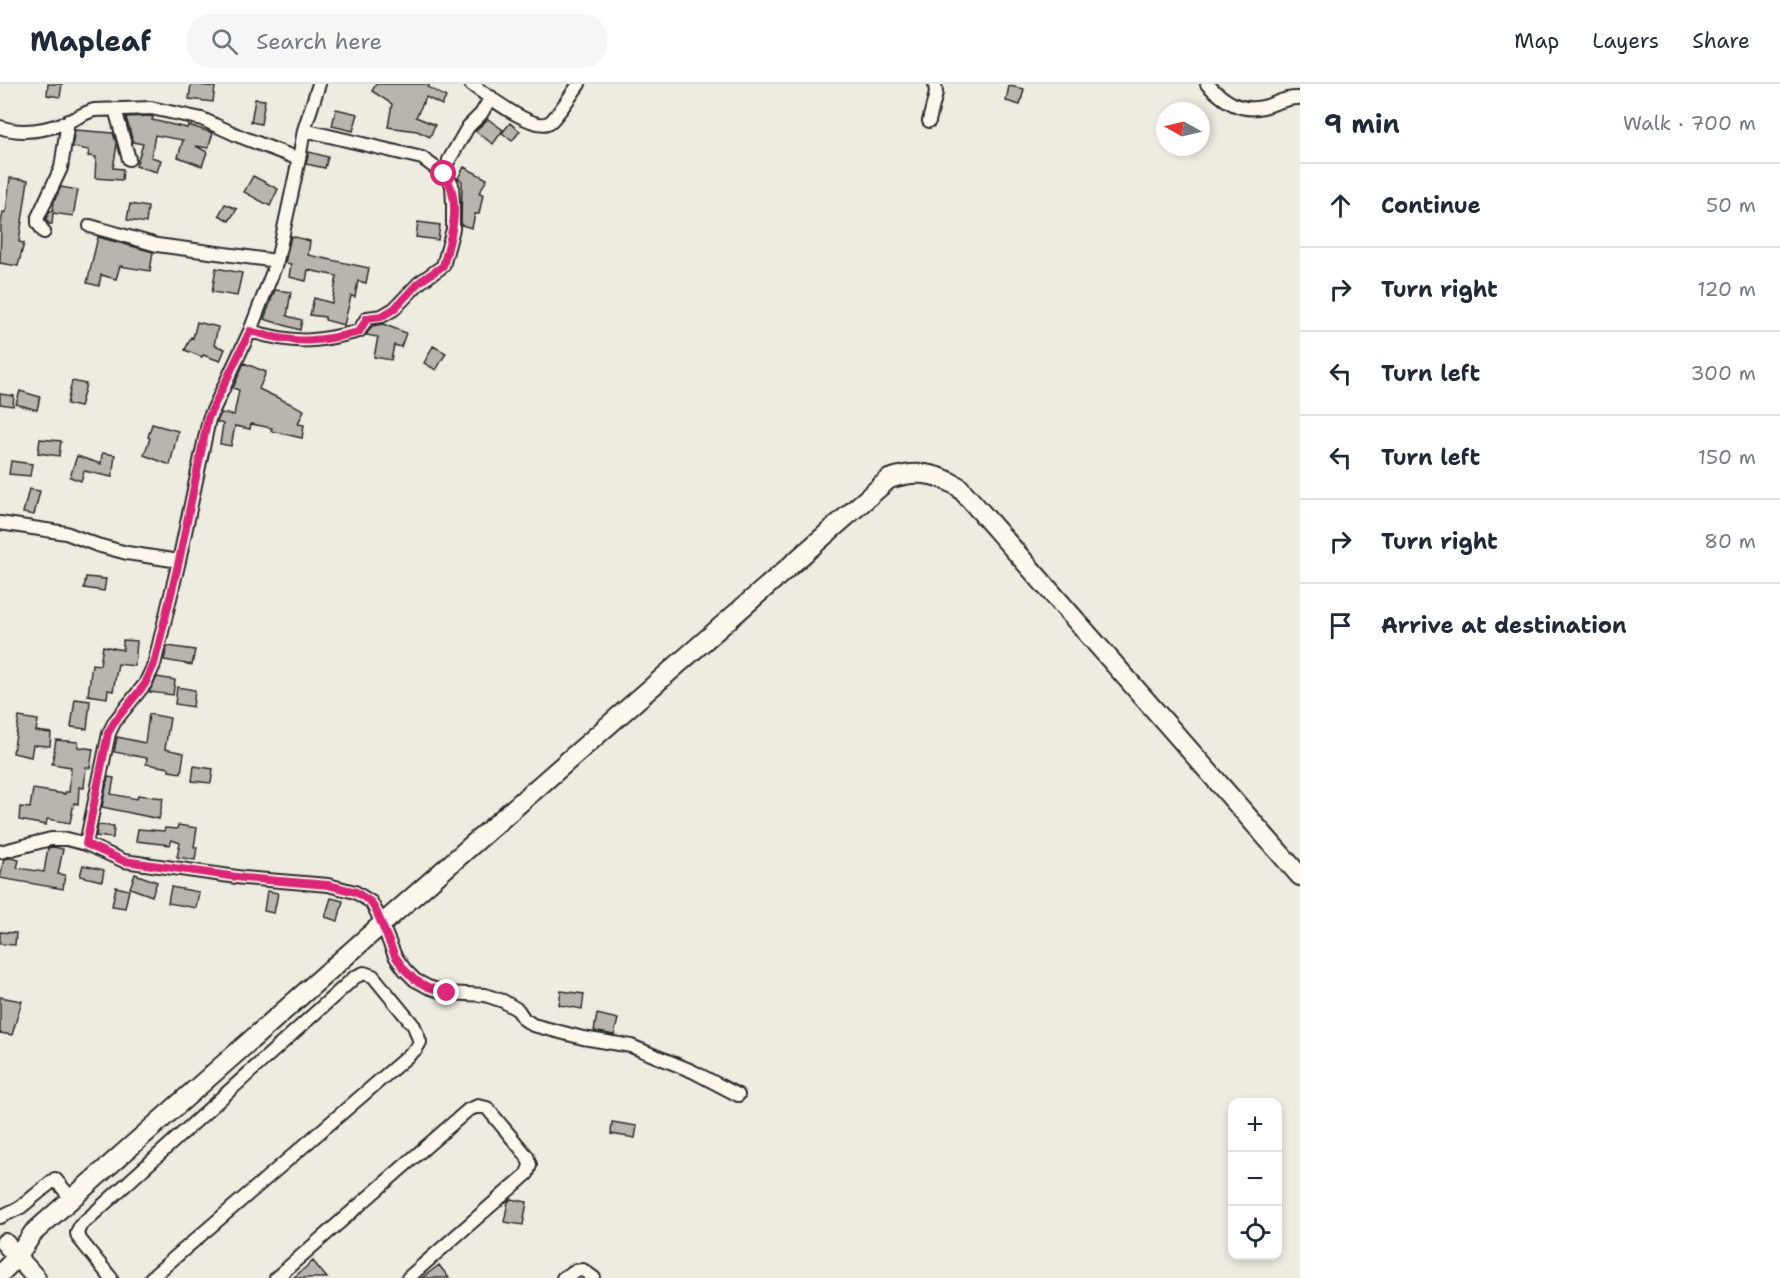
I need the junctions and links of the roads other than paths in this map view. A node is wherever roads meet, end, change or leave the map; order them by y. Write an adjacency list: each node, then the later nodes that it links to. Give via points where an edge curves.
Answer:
1 (319, 84): 12 (street)
2 (471, 84): 6 (street)
3 (579, 84): 6 (street, via 550,122 540,125)
4 (935, 84): 9 (street)
5 (1207, 84): 7 (street, via 1229,103 1243,108)
6 (491, 97): 15 (street)
7 (1300, 98)
8 (115, 109): 10 (street, via 85,112); 13 (street); 14 (street, via 151,108 202,119)
9 (929, 121)
10 (68, 122): 11 (street, via 32,131); 17 (street, via 64,157 38,217)
11 (0, 127)
12 (304, 130): 14 (street); 19 (street, via 422,158 452,184 453,229 443,266 418,283 394,309 367,318 359,332 323,341 303,341 280,340)
13 (129, 159)
14 (299, 159): 18 (street)
15 (449, 160)
16 (90, 226): 18 (street, via 157,245)
17 (44, 232)
18 (277, 261): 19 (street)
19 (250, 331): 21 (street, via 208,418)
20 (0, 523): 21 (street, via 66,533 127,553)
21 (179, 561): 22 (street, via 154,664 145,684 108,733)
22 (86, 844): 23 (street, via 51,839); 25 (street, via 124,861 328,885 356,892 371,902)
23 (0, 852)
24 (1300, 876): 25 (street, via 959,487 919,472 889,480)
25 (382, 924): 26 (street, via 395,956 415,980 428,987 503,1001 533,1024 631,1046); 27 (street)
26 (738, 1095)
27 (72, 1199): 28 (street, via 55,1179 21,1207); 29 (street)
28 (0, 1217)
29 (6, 1261): 30 (street)
30 (36, 1278)
31 (111, 1278): 32 (street, via 80,1241 80,1226 355,977 364,973 373,976 414,1026 420,1042 416,1049)
32 (151, 1278)
33 (276, 1278): 34 (street, via 468,1110 487,1108 527,1156 527,1174)
34 (408, 1278)
35 (563, 1278): 36 (street, via 583,1270)
36 (594, 1278)

